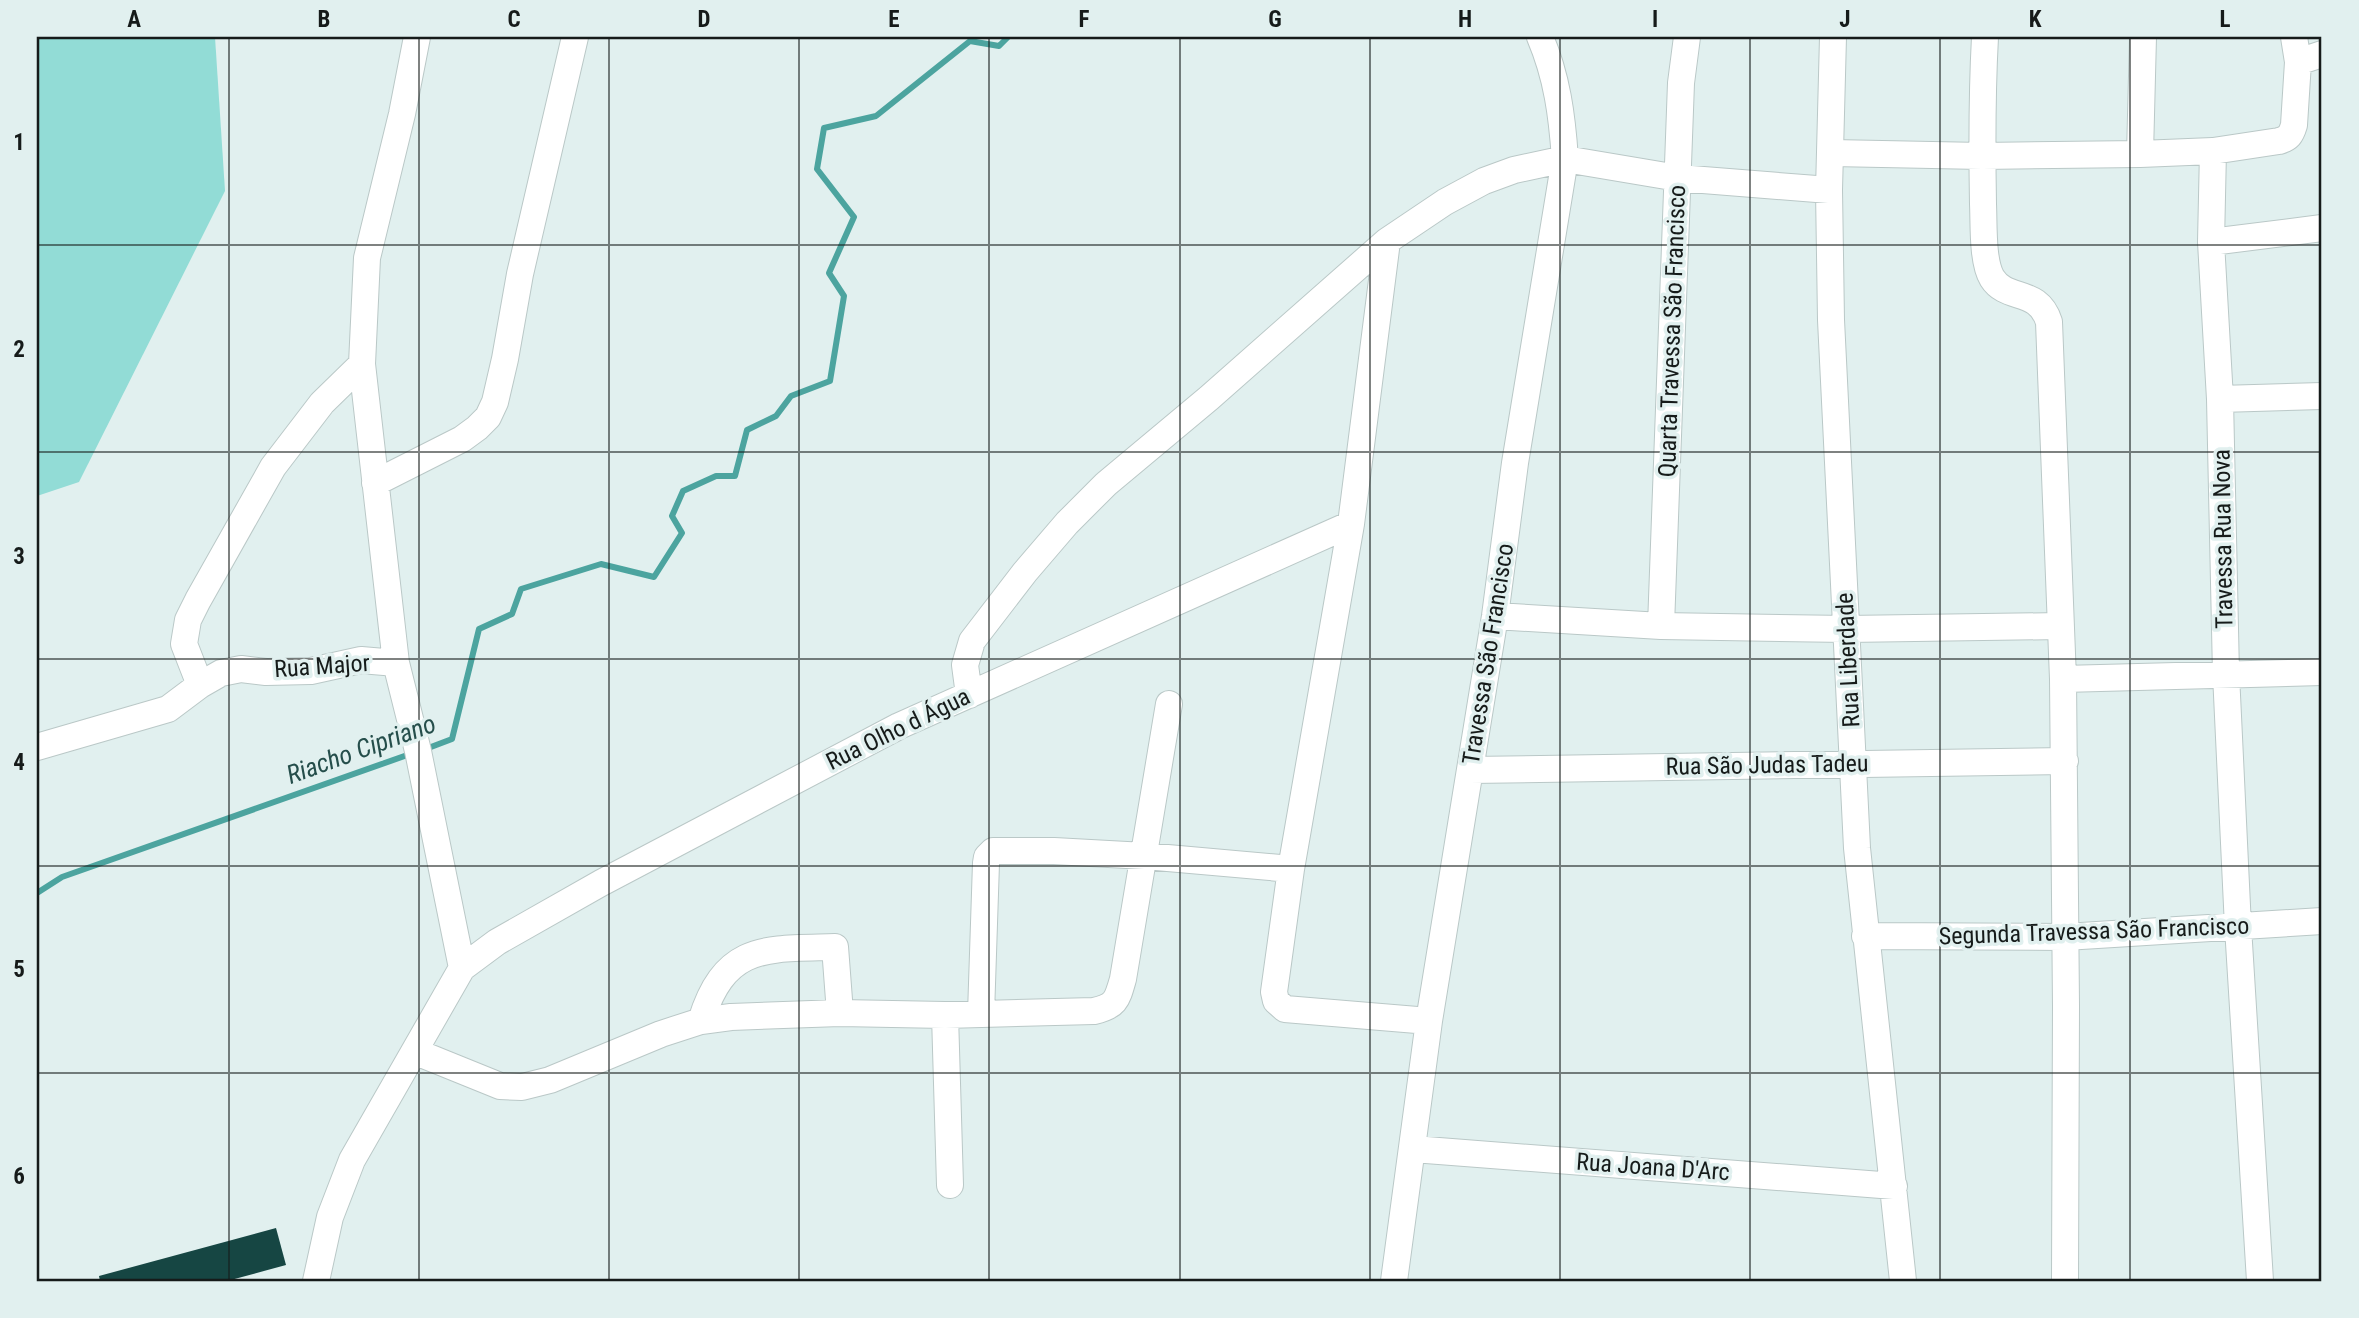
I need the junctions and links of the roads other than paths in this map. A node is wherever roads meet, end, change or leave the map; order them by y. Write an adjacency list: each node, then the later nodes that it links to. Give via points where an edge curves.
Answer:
1 (417, 37): 19 (street, via 367,258)
2 (575, 37): 22 (street, via 495,402 488,417 462,439)
3 (1540, 37): 13 (street, Travessa São Francisco, via 1556,82)
4 (1687, 37): 14 (street, Quarta Travessa São Francisco)
5 (1833, 37): 10 (street, Rua Liberdade)
6 (1985, 37): 12 (street)
7 (2143, 37): 11 (street)
8 (2305, 51): 9 (street, via 2288,138)
9 (2213, 152): 11 (street); 18 (street, Travessa Rua Nova)
10 (1832, 153): 12 (street); 15 (street, Rua Liberdade)
11 (2140, 154): 12 (street)
12 (1982, 156): 25 (street, via 1984,246 1991,276 2007,290 2039,303 2049,322)
13 (1565, 159): 14 (street); 17 (street, via 1484,181); 24 (street, Travessa São Francisco)
14 (1678, 178): 15 (street); 26 (street, Quarta Travessa São Francisco)
15 (1829, 190): 27 (street, Rua Liberdade)
16 (2322, 228): 18 (street)
17 (1387, 241): 23 (street); 33 (street, via 1116,475 1067,523 972,641 965,665)
18 (2211, 242): 21 (street, Travessa Rua Nova)
19 (362, 364): 22 (street); 32 (street, via 322,403 273,467 198,600 184,644)
20 (2322, 396): 21 (street)
21 (2220, 399): 30 (street, Travessa Rua Nova)
22 (375, 483): 28 (street)
23 (1351, 524): 33 (street, Rua Olho d Água); 40 (street)
24 (1495, 616): 26 (street); 38 (street, Travessa São Francisco)
25 (2060, 625): 27 (street); 31 (street)
26 (1661, 626): 27 (street)
27 (1847, 629): 37 (street, Rua Liberdade)
28 (396, 663): 32 (street, Rua Major, via 361,660 311,671 242,668); 45 (street, Rua Major)
29 (2322, 672): 30 (street)
30 (2225, 674): 31 (street); 42 (street, Travessa Rua Nova)
31 (2063, 679): 36 (street)
32 (200, 685): 35 (street, Rua Major, via 168,709)
33 (969, 695): 45 (street, Rua Olho d Água, via 838,757 601,883 497,942)
34 (1169, 704): 39 (street)
35 (37, 747)
36 (2064, 761): 37 (street, Rua São Judas Tadeu); 44 (street)
37 (1853, 763): 38 (street, Rua São Judas Tadeu); 43 (street, Rua Liberdade)
38 (1470, 770): 50 (street, Travessa São Francisco)
39 (1145, 856): 40 (street); 47 (street, via 1123,979 1114,1003 1094,1011); 47 (street, via 1000,849 990,854)
40 (1291, 869): 50 (street, via 1276,1001 1285,1009)
41 (2322, 921): 42 (street, Segunda Travessa São Francisco)
42 (2238, 927): 44 (street, Segunda Travessa São Francisco); 59 (street, Travessa Rua Nova)
43 (1865, 936): 44 (street, Segunda Travessa São Francisco); 54 (street, Rua Liberdade)
44 (2065, 937): 58 (street)
45 (462, 968): 51 (street)
46 (840, 1013): 48 (street); 49 (street); 49 (street, via 835,947 777,948 741,958 725,973)
47 (981, 1014): 48 (street)
48 (945, 1015): 53 (street)
49 (701, 1021): 51 (street, via 523,1087 500,1086)
50 (1429, 1021): 52 (street, Travessa São Francisco)
51 (416, 1052): 55 (street, via 352,1160 330,1217)
52 (1413, 1149): 54 (street, Rua Joana D'Arc); 56 (street, Travessa São Francisco)
53 (950, 1185)
54 (1894, 1186): 57 (street, Rua Liberdade)
55 (316, 1281)
56 (1394, 1281)
57 (1903, 1281)
58 (2065, 1281)
59 (2260, 1281)

